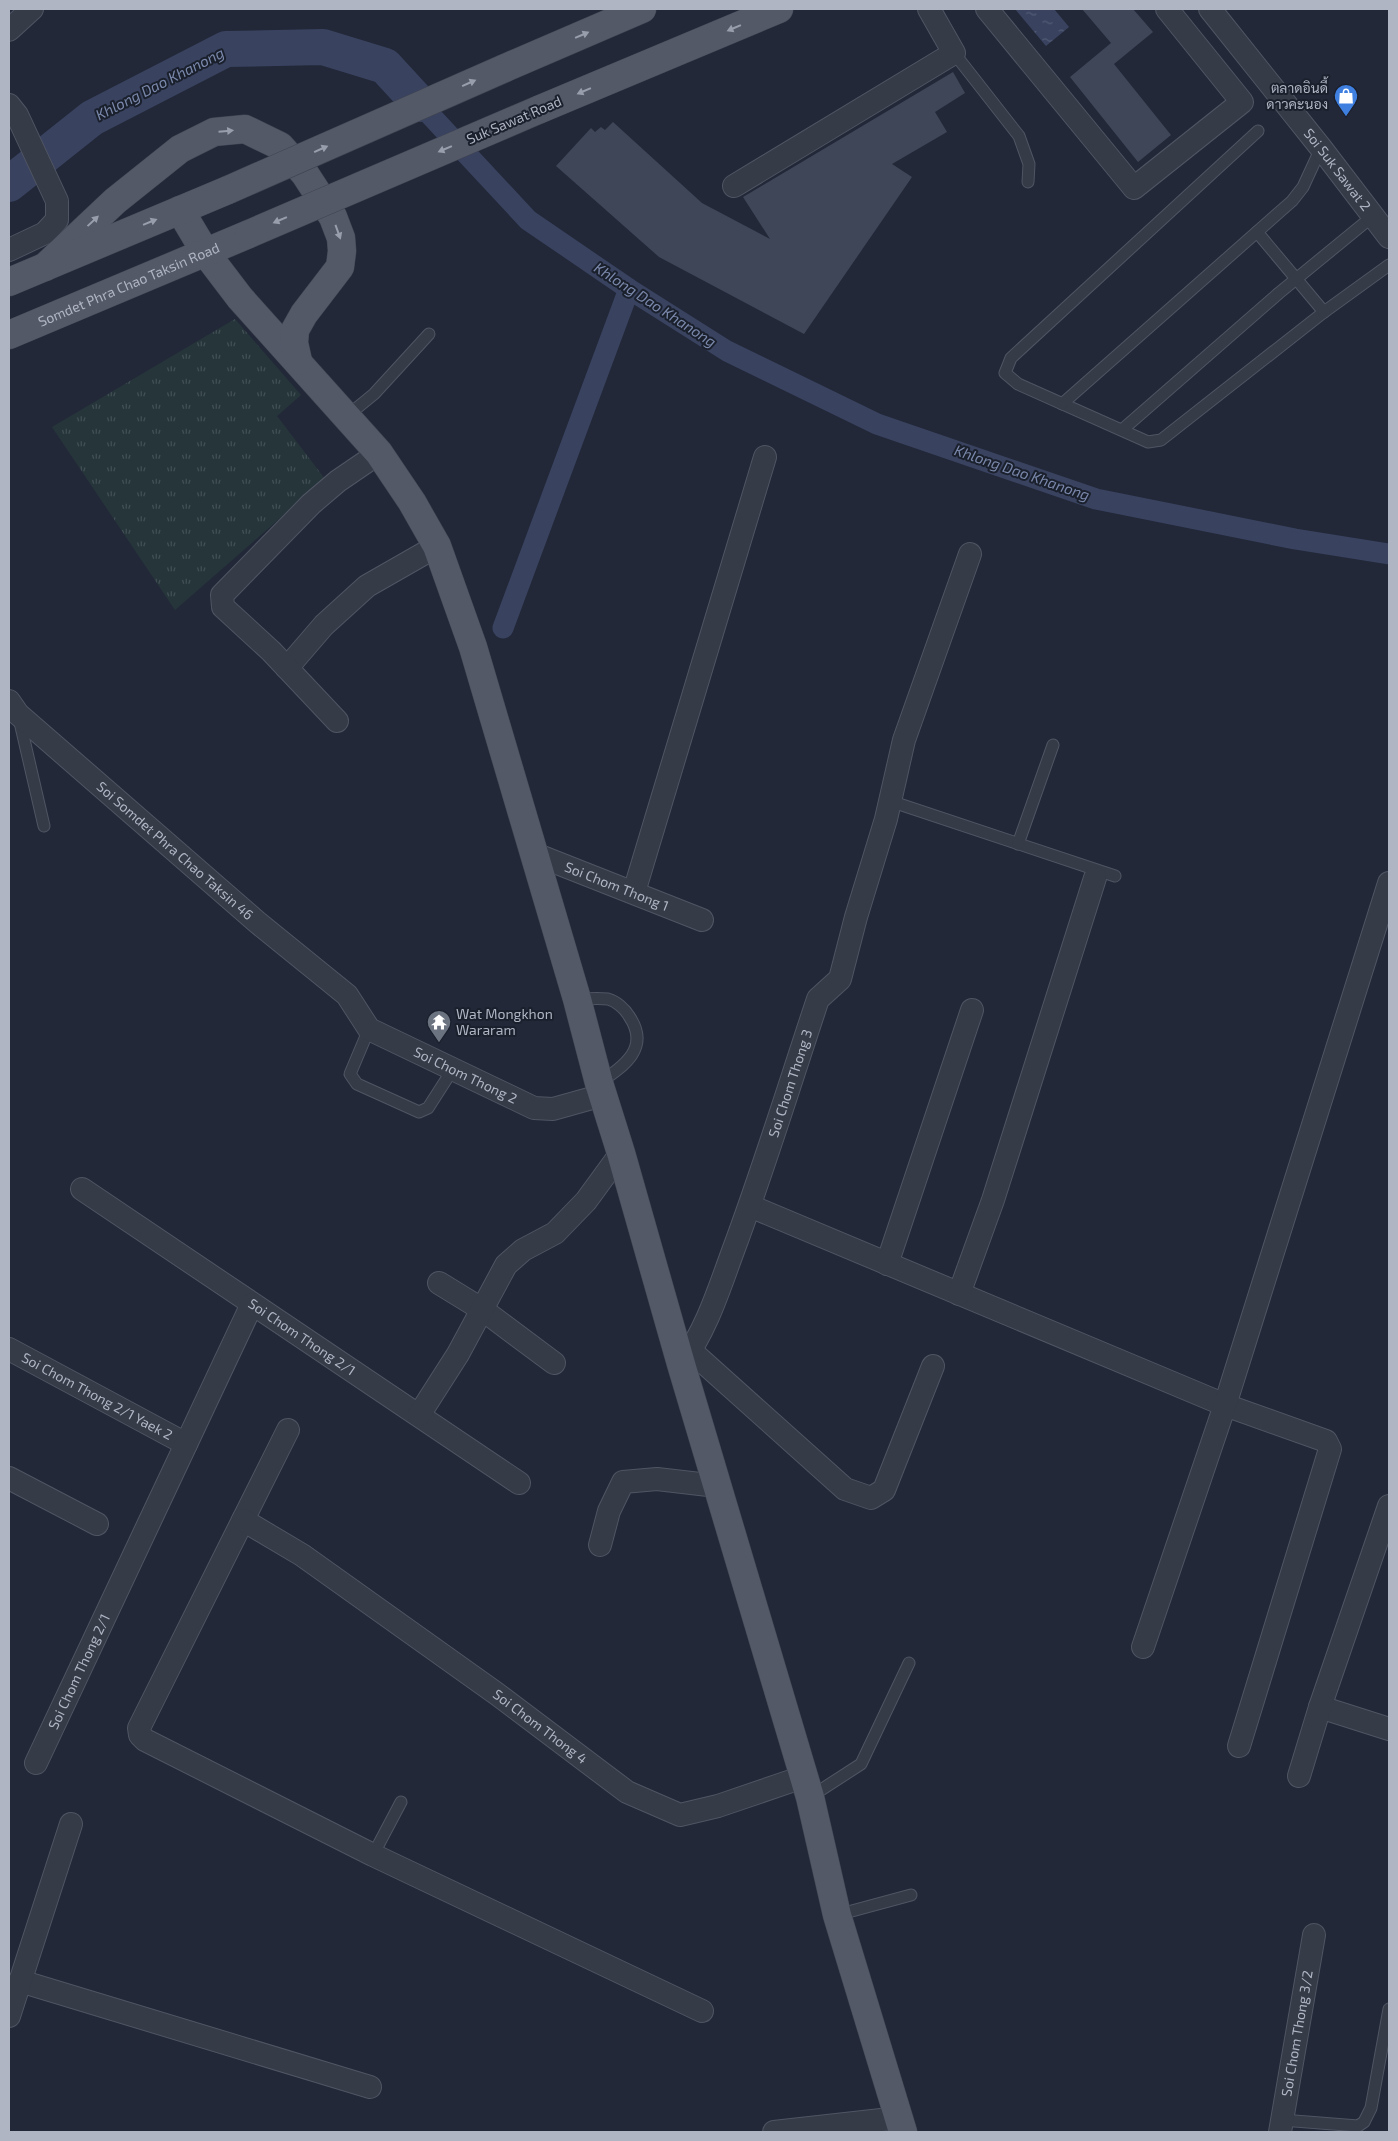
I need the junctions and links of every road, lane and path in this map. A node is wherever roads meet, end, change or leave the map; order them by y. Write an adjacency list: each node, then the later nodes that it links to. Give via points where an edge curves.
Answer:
1 (32, 9): 8 (street)
2 (642, 9): 15 (main road, one-way to 2, bridge)
3 (779, 9): 18 (main road, Suk Sawat Road, one-way to 18, bridge)
4 (929, 9): 9 (street)
5 (987, 9): 6 (street, via 1134,188 1242,102)
6 (1167, 9)
7 (1210, 9): 12 (street, Soi Suk Sawat 2)
8 (9, 30)
9 (954, 53): 13 (lane, via 1019,136 1029,164); 14 (street)
10 (13, 110): 20 (street, via 57,201 57,220 45,233)
11 (1258, 131): 30 (lane, via 1011,358 1004,373 1018,384)
12 (1321, 148): 16 (street, Soi Suk Sawat 2); 17 (lane, via 1303,187)
13 (1028, 182)
14 (734, 186)
15 (180, 210): 21 (main road); 23 (main road, one-way to 15)
16 (1373, 216): 19 (street, Soi Suk Sawat 2); 24 (lane)
17 (1258, 232): 24 (lane); 30 (lane)
18 (249, 234): 21 (main road, Somdet Phra Chao Taksin Road)
19 (1389, 237)
20 (9, 250)
21 (206, 252): 28 (main road, Somdet Phra Chao Taksin Road); 29 (main road, via 240,298)
22 (1389, 265): 26 (lane)
23 (45, 267): 25 (main road); 29 (main road, one-way to 29, via 115,201 180,149 214,132 245,129 280,146 305,174 333,217 341,238 340,267 295,330)
24 (1297, 278): 26 (lane); 32 (lane)
25 (9, 282)
26 (1324, 312): 32 (lane, via 1162,440 1148,442)
27 (429, 334): 31 (lane, via 374,394)
28 (9, 335)
29 (298, 361): 31 (main road)
30 (1062, 404): 32 (lane)
31 (347, 416): 33 (main road)
32 (1122, 430)
33 (379, 453): 35 (main road); 37 (street, via 311,504 222,595 223,606)
34 (765, 457): 47 (street)
35 (437, 546): 37 (street, via 366,586 324,625); 44 (main road, via 472,647)
36 (970, 554): 41 (street, Soi Chom Thong 3, via 904,740)
37 (287, 668): 39 (street)
38 (13, 707): 42 (lane); 52 (street, Soi Somdet Phra Chao Taksin 46, via 257,922 347,995)
39 (337, 721)
40 (1053, 745): 43 (lane)
41 (890, 801): 43 (lane); 57 (street, Soi Chom Thong 3, via 840,979 818,999)
42 (44, 826)
43 (1018, 844): 45 (lane)
44 (532, 853): 47 (street, Soi Chom Thong 1); 50 (main road)
45 (1105, 877): 60 (street)
46 (1389, 883): 48 (street)
47 (634, 892): 49 (street, Soi Chom Thong 1)
48 (1386, 905): 67 (street)
49 (702, 920)
50 (577, 999): 54 (main road); 54 (lane, via 610,1000 628,1014 636,1027 638,1041 633,1054)
51 (972, 1010): 58 (street)
52 (369, 1029): 53 (street, Soi Chom Thong 2); 53 (lane, via 350,1074 357,1084 419,1112 428,1108)
53 (453, 1069): 54 (street, Soi Chom Thong 2, via 534,1108 553,1109)
54 (601, 1089): 55 (main road)
55 (621, 1153): 62 (street, via 586,1201 555,1234 523,1250 506,1265); 64 (main road)
56 (82, 1189): 61 (street)
57 (750, 1206): 58 (street); 64 (street, Soi Chom Thong 3, via 712,1307)
58 (887, 1264): 60 (street)
59 (439, 1283): 62 (street)
60 (959, 1294): 67 (street)
61 (252, 1304): 68 (street, Soi Chom Thong 2/1); 70 (street, Soi Chom Thong 2/1)
62 (483, 1310): 65 (street); 68 (street)
63 (9, 1349): 70 (street, Soi Chom Thong 2/1 Yaek 2)
64 (686, 1358): 66 (street, via 845,1489 871,1498 884,1490); 73 (main road)
65 (554, 1363)
66 (933, 1366)
67 (1224, 1405): 78 (street); 82 (street, via 1326,1440 1330,1449)
68 (419, 1415): 72 (street, Soi Chom Thong 2/1)
69 (288, 1430): 75 (street)
70 (186, 1444): 83 (street, Soi Chom Thong 2/1)
71 (9, 1478): 76 (street)
72 (519, 1483)
73 (717, 1486): 77 (street, via 657,1480 623,1482 609,1510); 85 (main road)
74 (1389, 1506): 80 (street)
75 (243, 1520): 85 (street, Soi Chom Thong 4, via 302,1555 497,1694 627,1792 680,1815); 88 (street, via 139,1728 140,1735)
76 (96, 1524)
77 (600, 1545)
78 (1143, 1647)
79 (909, 1663): 85 (lane, via 861,1764)
80 (1320, 1707): 81 (street); 84 (street)
81 (1389, 1729)
82 (1239, 1746)
83 (36, 1763)
84 (1299, 1776)
85 (807, 1787): 90 (main road)
86 (401, 1802): 88 (lane)
87 (71, 1824): 92 (street)
88 (373, 1854): 94 (street)
89 (911, 1895): 90 (lane)
90 (837, 1915): 97 (main road)
91 (1314, 1935): 98 (street, Soi Chom Thong 3/2)
92 (20, 1981): 95 (street); 96 (street)
93 (1389, 2009): 98 (lane, via 1371,2108 1364,2122 1358,2126)
94 (702, 2011)
95 (9, 2016)
96 (370, 2087)
97 (901, 2125): 99 (street)
98 (1281, 2126)
99 (774, 2132)

